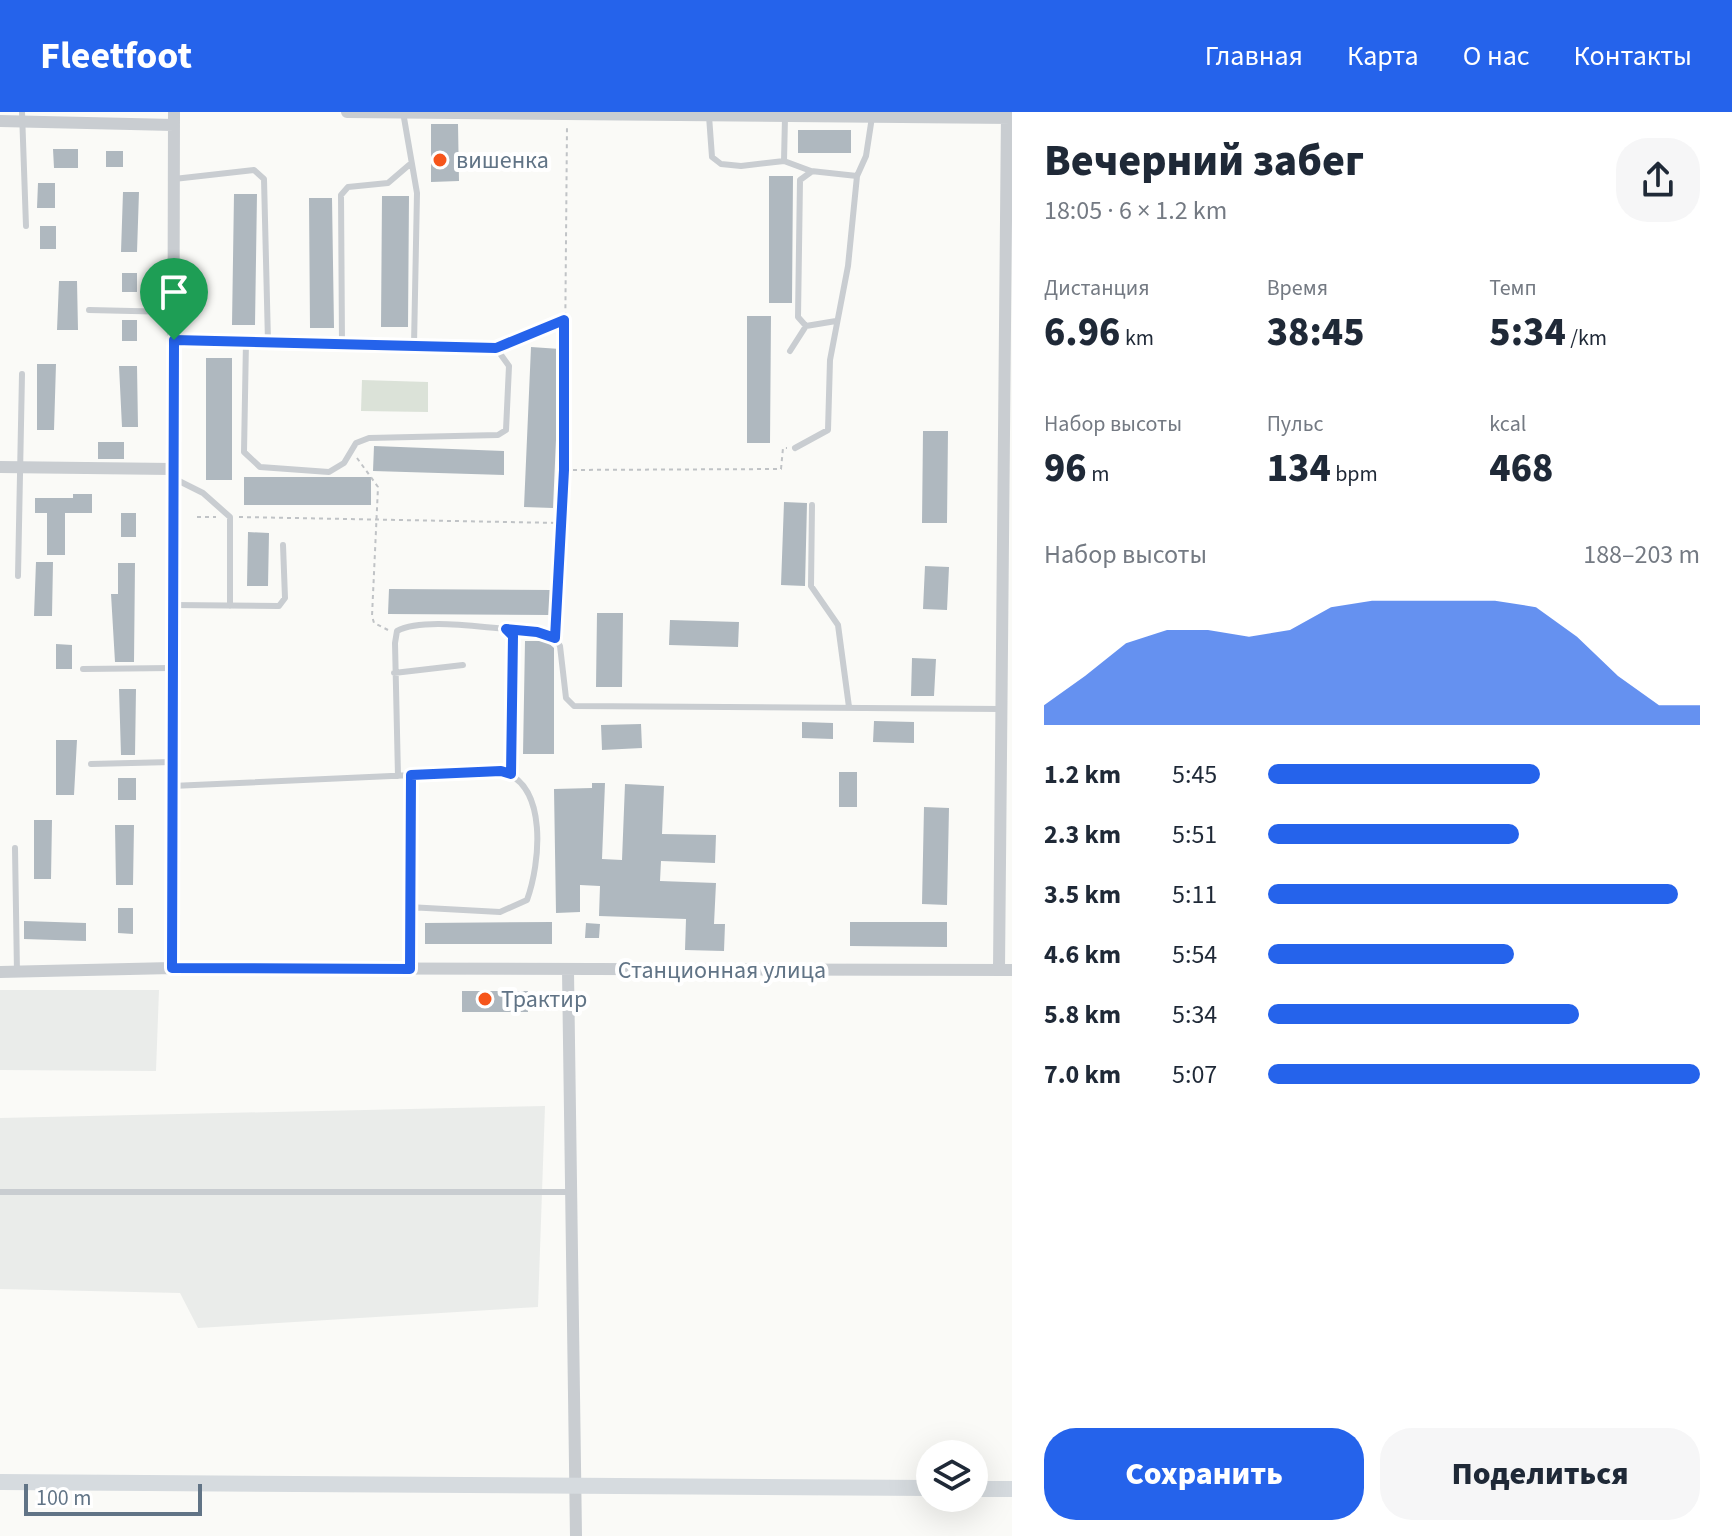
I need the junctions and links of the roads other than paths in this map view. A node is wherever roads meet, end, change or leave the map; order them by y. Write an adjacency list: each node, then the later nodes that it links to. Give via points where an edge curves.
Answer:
1 (347, 112): 2 (street)
2 (403, 113): 3 (street); 13 (lane)
3 (444, 114): 4 (street)
4 (567, 114): 5 (street)
5 (709, 116): 8 (street); 12 (lane, via 712,157 721,164)
6 (1009, 116): 9 (street); 18 (street)
7 (22, 117): 10 (street); 11 (street); 17 (lane)
8 (785, 117): 9 (street); 12 (lane)
9 (872, 117): 15 (lane)
10 (174, 119): 16 (street)
11 (0, 121)
12 (784, 161): 14 (lane)
13 (409, 165): 26 (lane, via 388,183 348,187 341,195); 27 (lane, via 417,193)
14 (811, 171): 15 (lane); 22 (lane, via 800,180 798,317)
15 (857, 176): 21 (lane)
16 (174, 179): 20 (street); 25 (lane, via 254,170 264,179)
17 (26, 226)
18 (1009, 269): 35 (street)
19 (89, 310): 20 (lane)
20 (174, 312): 23 (street)
21 (836, 321): 22 (lane); 30 (lane, via 828,430)
22 (806, 326): 28 (lane)
23 (174, 340): 24 (lane); 33 (street)
24 (246, 341): 25 (lane); 27 (lane, via 244,452 260,467 329,472 344,463 356,443 387,437 498,435 506,430 509,366 496,348)
25 (268, 342): 26 (lane)
26 (342, 343): 27 (lane)
27 (414, 345)
28 (790, 351)
29 (22, 374): 32 (lane)
30 (795, 448)
31 (0, 467): 32 (street)
32 (22, 467): 33 (street); 37 (lane)
33 (172, 473): 38 (street); 39 (lane, via 230,517)
34 (812, 505): 45 (lane, via 811,586 838,625)
35 (1007, 540): 46 (street)
36 (283, 545): 39 (lane, via 283,602)
37 (18, 576)
38 (172, 605): 39 (lane); 42 (street)
39 (230, 606)
40 (506, 629): 44 (lane, via 406,626 397,631); 45 (lane, via 555,638 566,698 574,706); 49 (lane, via 513,636)
41 (463, 665): 44 (lane)
42 (172, 668): 43 (lane); 47 (street)
43 (83, 669)
44 (394, 673): 51 (lane)
45 (849, 707): 46 (lane)
46 (1001, 709): 57 (street)
47 (172, 762): 48 (lane); 52 (street)
48 (91, 764)
49 (511, 774): 50 (lane); 54 (lane, via 532,800 535,813 535,858 527,900 500,912)
50 (411, 775): 51 (lane); 54 (lane)
51 (398, 776): 52 (lane)
52 (172, 786): 55 (street)
53 (15, 848): 60 (lane)
54 (408, 907): 56 (lane)
55 (172, 968): 56 (street, Станционная улица); 60 (street, Станционная улица)
56 (410, 969): 58 (street, Станционная улица)
57 (1005, 970): 58 (street, Станционная улица)
58 (568, 971): 62 (street)
59 (0, 972): 60 (street, Станционная улица)
60 (17, 973)
61 (0, 1192): 62 (lane)
62 (570, 1192): 64 (street)
63 (0, 1482): 64 (main road)
64 (576, 1486): 65 (main road); 68 (street)
65 (916, 1488)
66 (988, 1489): 67 (main road)
67 (1012, 1489)
68 (576, 1536)

